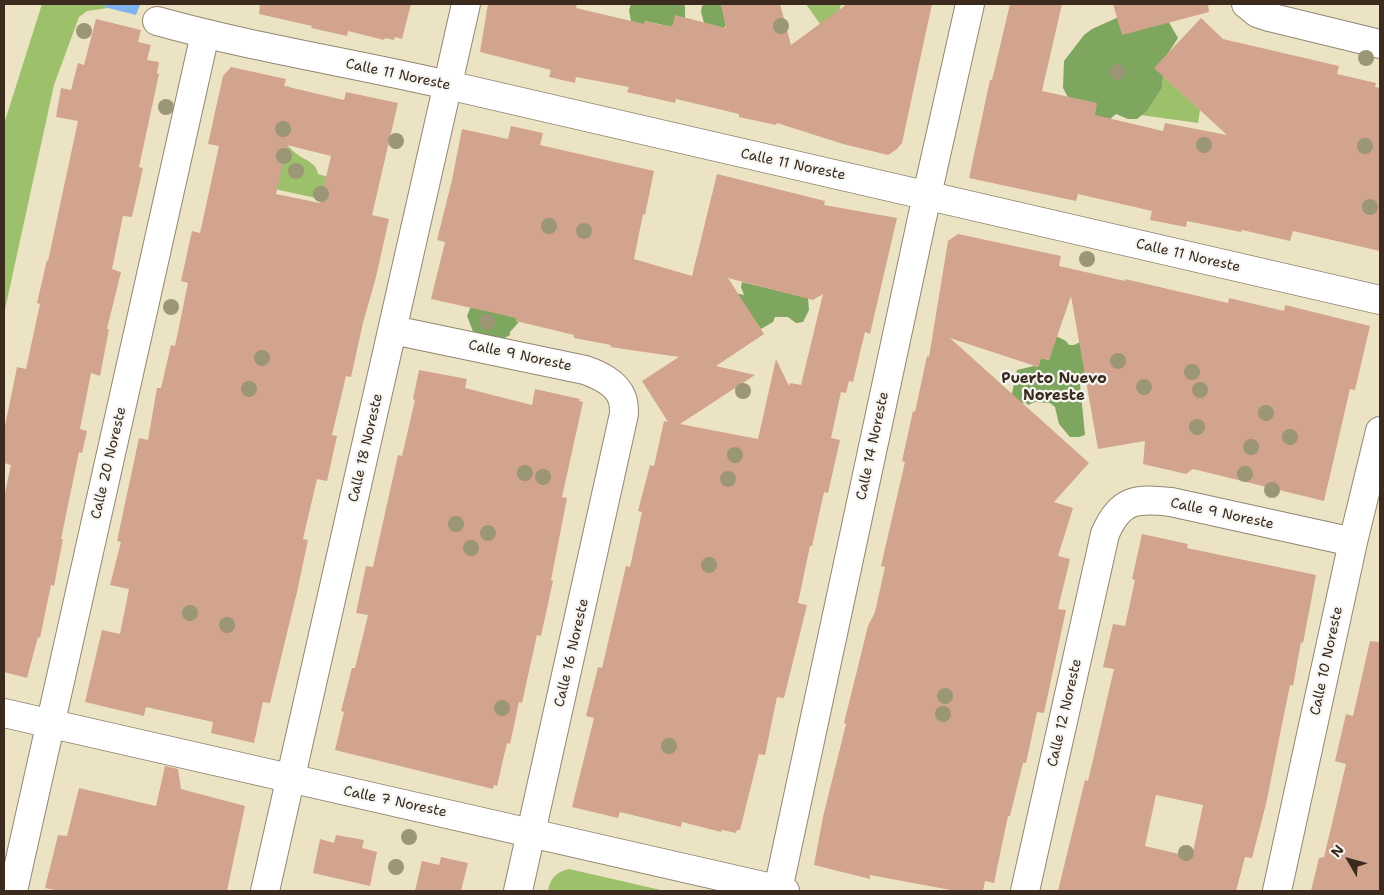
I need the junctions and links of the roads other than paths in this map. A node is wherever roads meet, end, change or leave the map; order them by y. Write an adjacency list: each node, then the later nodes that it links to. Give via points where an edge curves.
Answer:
1 (466, 4): 7 (street, Calle 18 Noreste)
2 (970, 4): 8 (street, Calle 14 Noreste)
3 (1246, 4): 6 (street, via 1269,17)
4 (157, 21): 5 (street, Calle 11 Noreste)
5 (205, 34): 7 (street, Calle 11 Noreste); 16 (street, Calle 20 Noreste)
6 (1380, 44)
7 (448, 85): 8 (street, Calle 11 Noreste); 10 (street, Calle 18 Noreste)
8 (927, 195): 9 (street, Calle 11 Noreste); 19 (street, Calle 14 Noreste)
9 (1380, 300)
10 (393, 330): 11 (street, Calle 9 Noreste, via 585,370 614,386 622,397); 17 (street, Calle 18 Noreste)
11 (624, 414): 18 (street, Calle 16 Noreste)
12 (1380, 431): 14 (street, Calle 10 Noreste)
13 (1105, 534): 14 (street, Calle 9 Noreste, via 1111,520 1121,510 1132,502 1146,499); 23 (street, Calle 12 Noreste)
14 (1353, 542): 24 (street, Calle 10 Noreste)
15 (4, 713): 16 (street, Calle 7 Noreste)
16 (50, 724): 17 (street, Calle 7 Noreste); 20 (street, Calle 20 Noreste)
17 (290, 779): 18 (street, Calle 7 Noreste); 21 (street, Calle 18 Noreste)
18 (532, 832): 19 (street, Calle 7 Noreste); 22 (street, Calle 16 Noreste)
19 (782, 890)
20 (13, 891)
21 (265, 891)
22 (518, 891)
23 (1025, 891)
24 (1277, 891)

